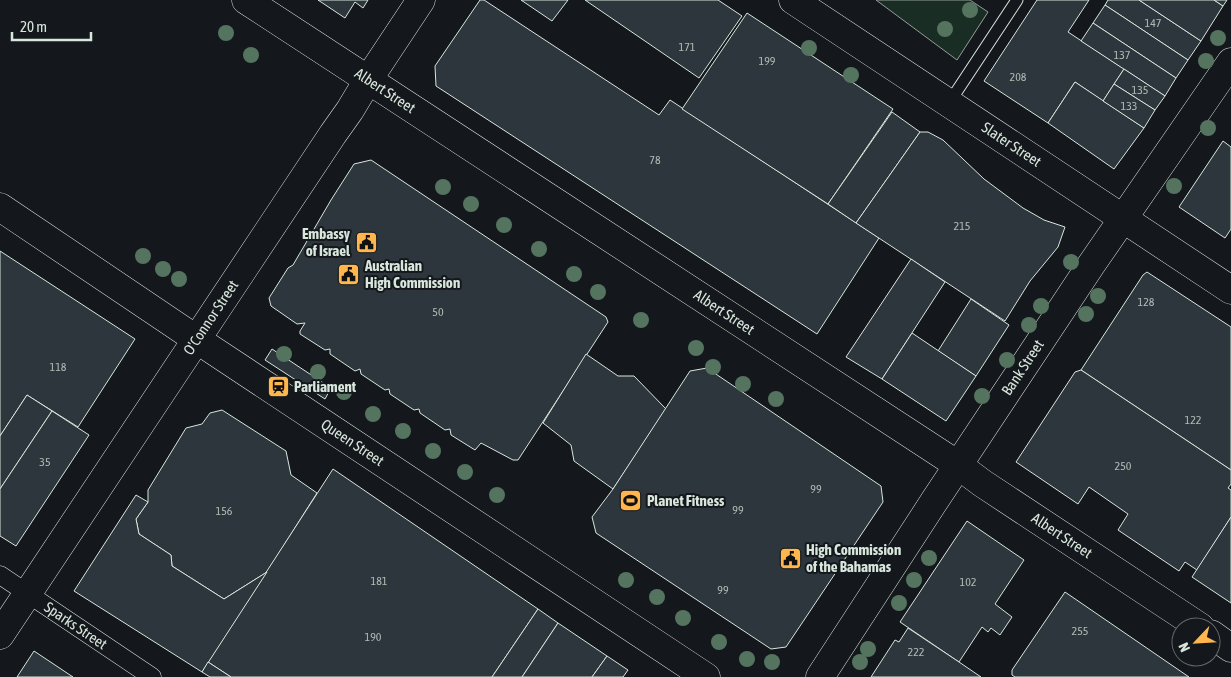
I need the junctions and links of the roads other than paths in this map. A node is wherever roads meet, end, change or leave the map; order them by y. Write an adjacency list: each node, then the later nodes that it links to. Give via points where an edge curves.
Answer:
1 (246, 0): 6 (main road, Albert Street)
2 (422, 0): 6 (main road, O'Connor Street)
3 (793, 0): 7 (main road, Slater Street)
4 (1017, 0): 7 (lane)
5 (1231, 62): 9 (main road, Bank Street)
6 (368, 80): 11 (main road, O'Connor Street); 12 (main road, Albert Street)
7 (949, 103): 9 (main road, Slater Street)
8 (0, 207): 11 (main road, Queen Street)
9 (1124, 218): 10 (main road, Slater Street); 12 (main road, Bank Street)
10 (1231, 290)
11 (196, 339): 14 (main road, O'Connor Street); 18 (main road, Queen Street)
12 (958, 465): 15 (main road, Albert Street); 19 (main road, Bank Street)
13 (0, 575): 14 (street, Sparks Street)
14 (28, 593): 16 (main road, O'Connor Street); 17 (street, Sparks Street)
15 (1185, 617)
16 (0, 635)
17 (152, 677)
18 (706, 677)
19 (820, 677)

